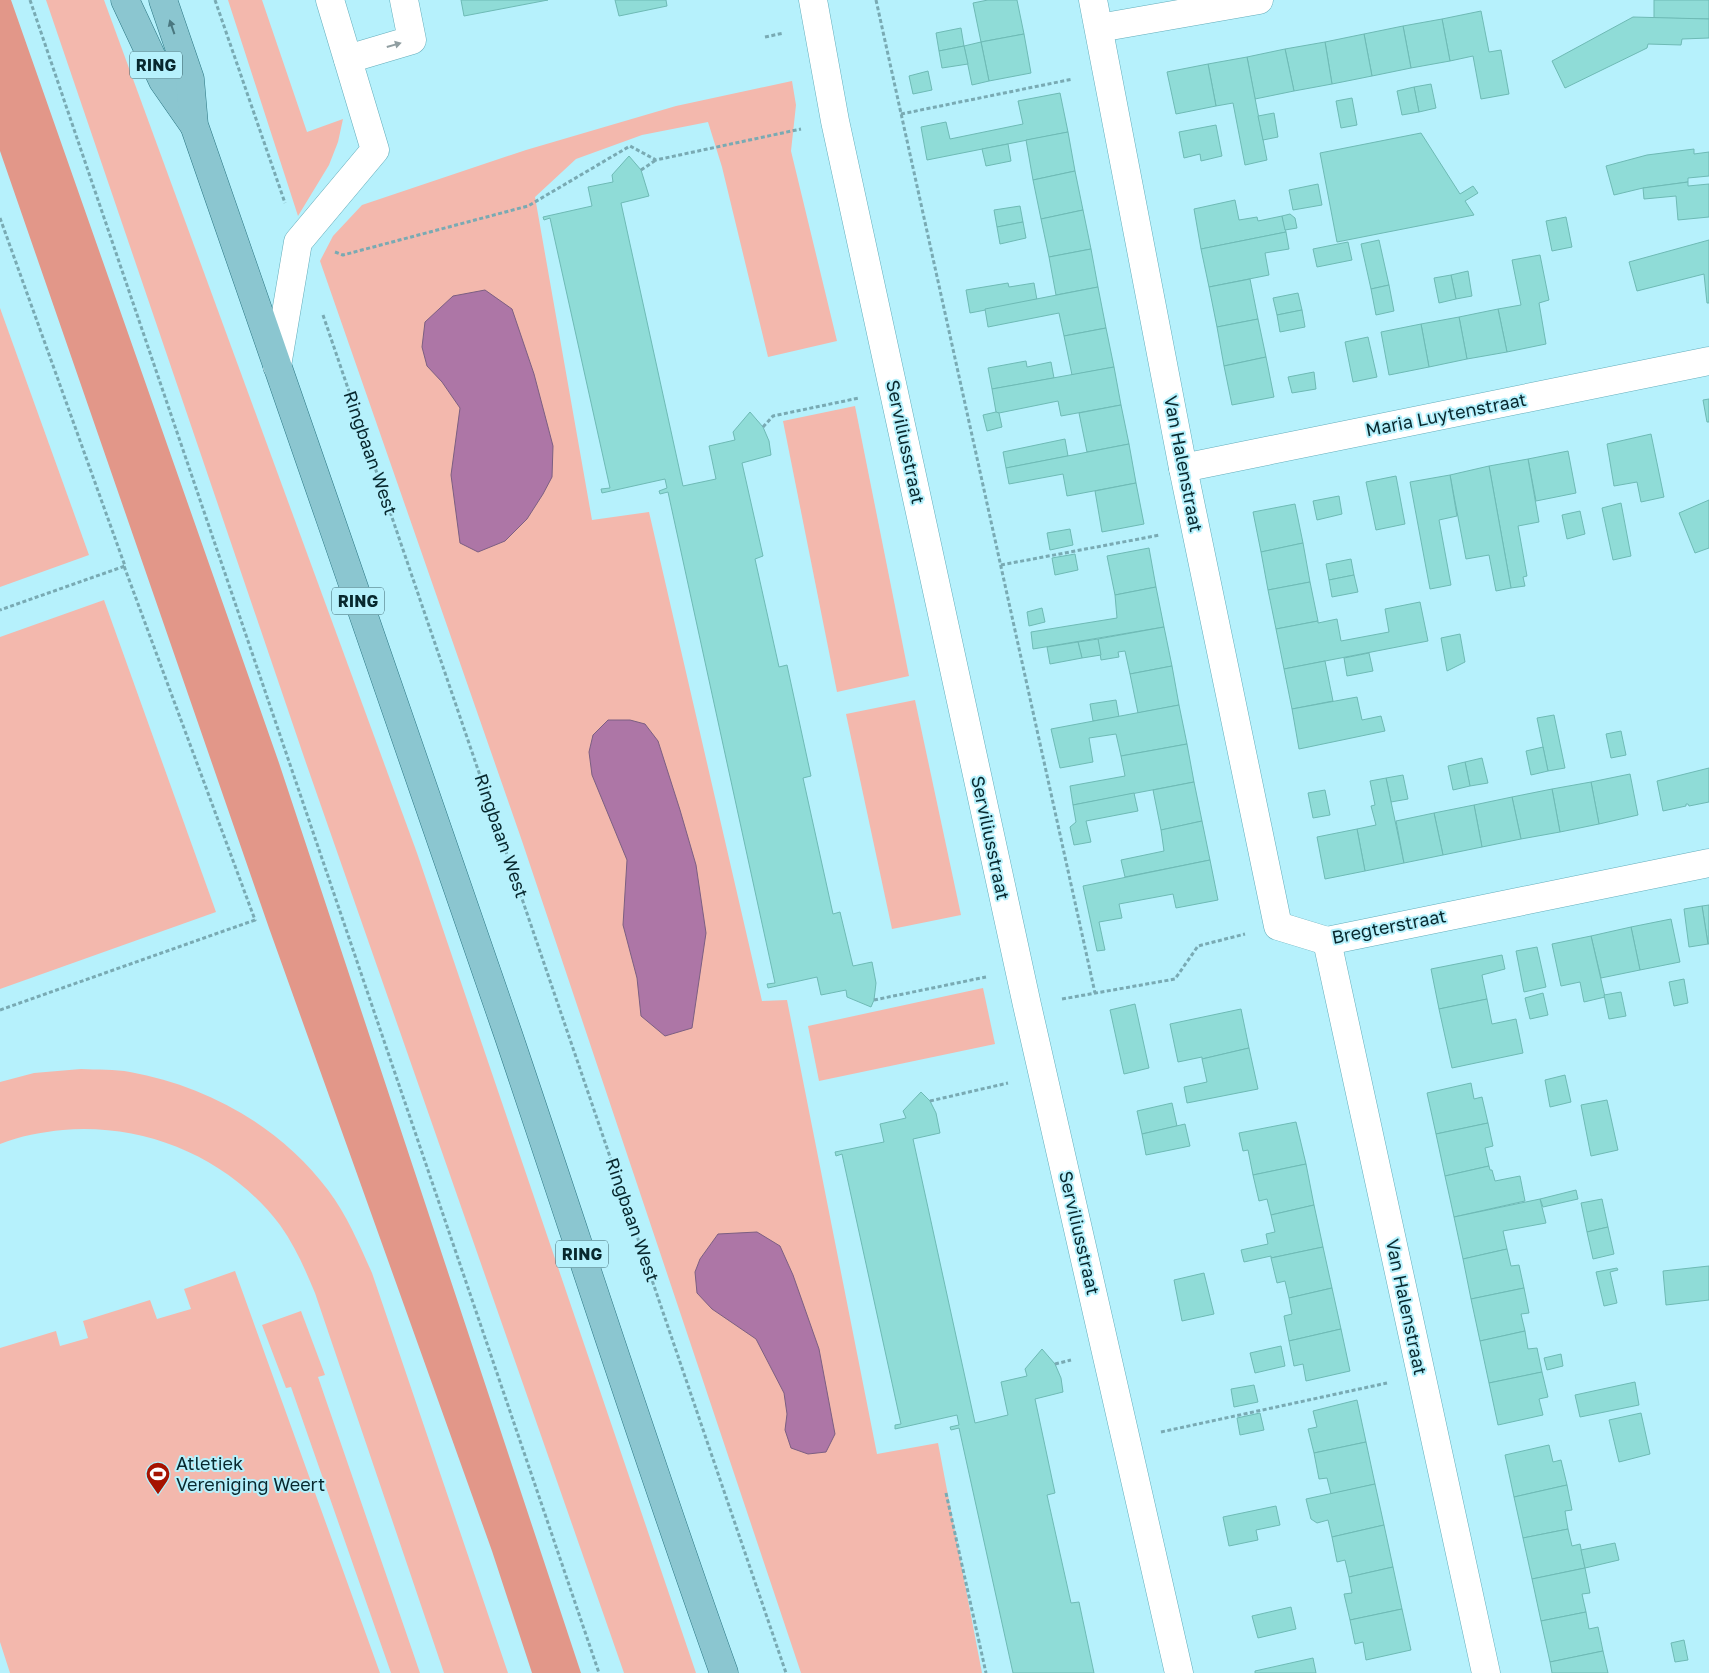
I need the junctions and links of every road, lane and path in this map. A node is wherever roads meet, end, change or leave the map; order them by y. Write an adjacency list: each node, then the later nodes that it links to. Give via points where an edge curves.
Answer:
1 (30, 0): 44 (path)
2 (125, 0): 16 (main road, RING, via 163,81)
3 (163, 0): 16 (main road, RING, one-way to 3, via 190,79)
4 (215, 0): 20 (path)
5 (330, 0): 12 (street)
6 (404, 0): 12 (street, one-way to 6, via 412,40)
7 (813, 0): 15 (street, Serviliusstraat)
8 (876, 0): 14 (path)
9 (1093, 0): 11 (street, Van Halenstraat)
10 (1259, 0): 11 (street)
11 (1099, 28): 13 (street, Van Halenstraat)
12 (348, 59): 20 (street, via 375,150)
13 (1108, 72): 14 (path); 26 (street, Van Halenstraat)
14 (901, 114): 28 (path)
15 (835, 121): 17 (path); 24 (street, Serviliusstraat)
16 (194, 125): 23 (main road, RING)
17 (656, 160): 18 (path); 20 (path, via 630,146 528,206 343,255)
18 (641, 170)
19 (0, 218): 29 (path)
20 (298, 242): 23 (street)
21 (320, 308): 46 (path, Ringbaan West)
22 (1709, 362): 26 (street, Maria Luytenstraat)
23 (277, 366): 45 (main road, RING)
24 (894, 390): 25 (path, via 773,416); 34 (street, Serviliusstraat)
25 (763, 427)
26 (1183, 468): 27 (street, Van Halenstraat)
27 (1195, 528): 28 (path); 32 (street, Van Halenstraat)
28 (1001, 565): 35 (path)
29 (124, 566): 30 (path); 38 (path, via 254,920)
30 (0, 610)
31 (1709, 863): 33 (street, Bregterstraat)
32 (1278, 926): 33 (street, Bregterstraat); 35 (path, via 1198,946 1175,979)
33 (1327, 941): 41 (street, Van Halenstraat)
34 (1019, 970): 36 (path); 37 (street, Serviliusstraat)
35 (1095, 993): 37 (path)
36 (874, 1000)
37 (1027, 1005): 39 (street, Serviliusstraat)
38 (0, 1010)
39 (1043, 1074): 40 (path); 42 (street, Serviliusstraat)
40 (930, 1101)
41 (1421, 1376): 42 (path); 49 (street, Van Halenstraat)
42 (1126, 1440): 48 (street, Serviliusstraat)
43 (946, 1493): 47 (path)
44 (599, 1673)
45 (724, 1673)
46 (786, 1673)
47 (986, 1673)
48 (1179, 1673)
49 (1486, 1673)

